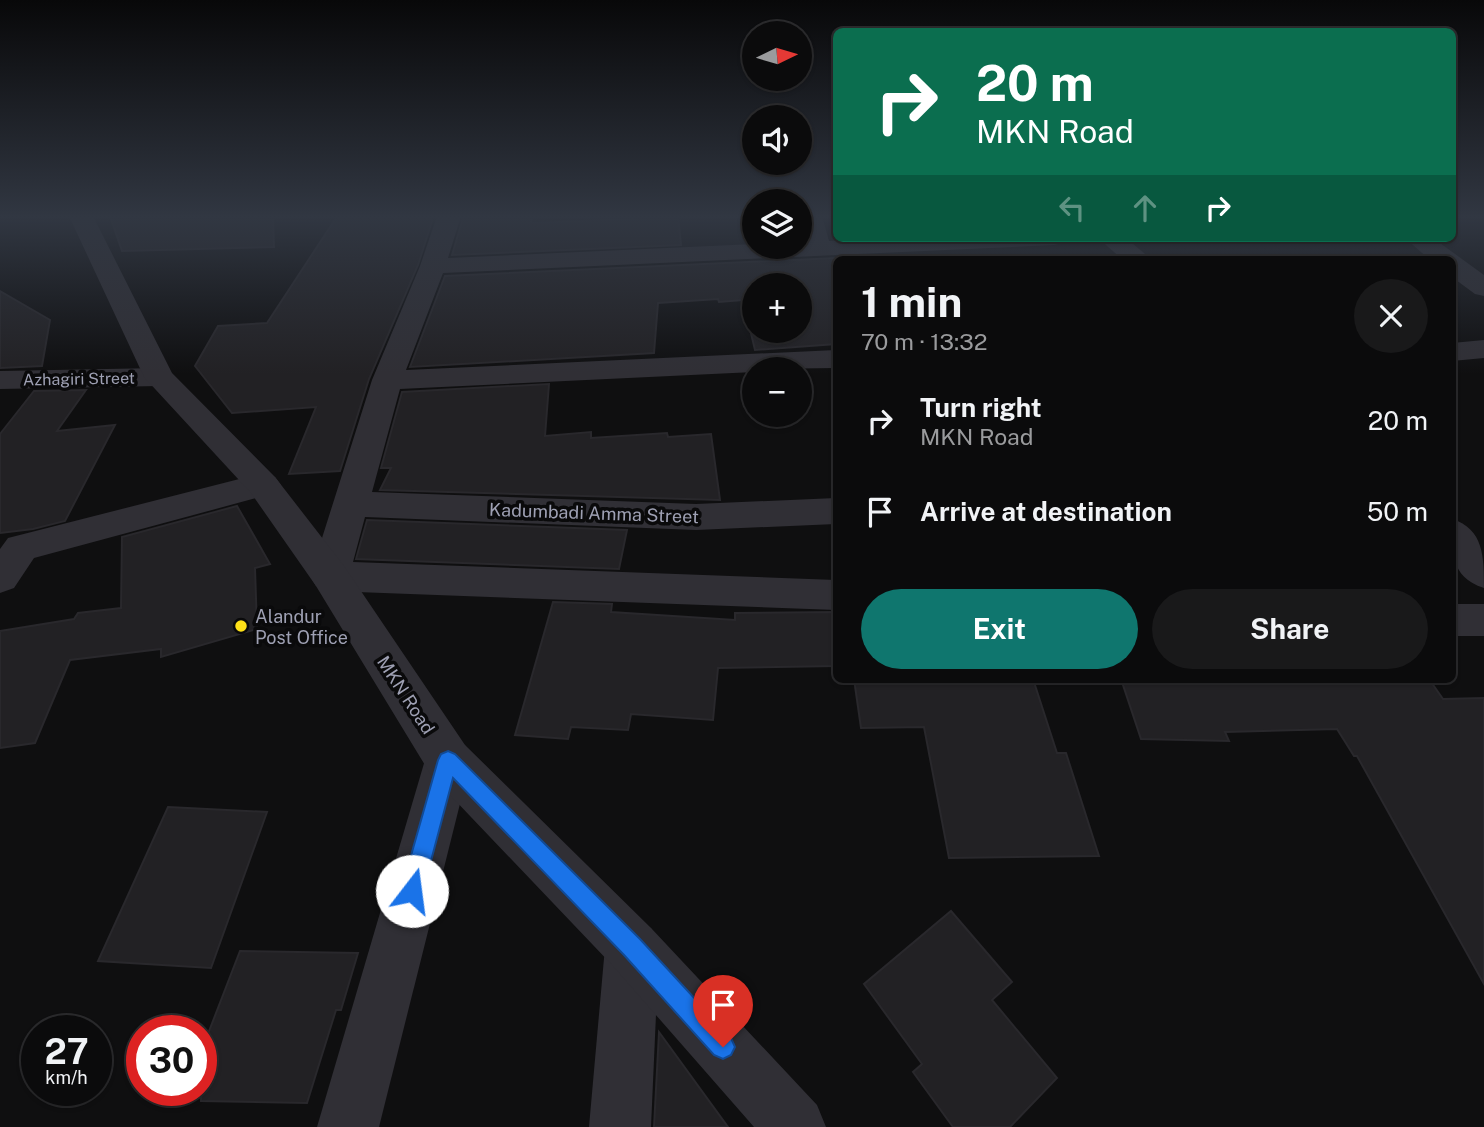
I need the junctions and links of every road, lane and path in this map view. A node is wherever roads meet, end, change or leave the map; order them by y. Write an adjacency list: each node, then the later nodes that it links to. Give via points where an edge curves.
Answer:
1 (106, 269): 8 (street, MKN Road)
2 (432, 269): 10 (street)
3 (1458, 269): 4 (street)
4 (1484, 288)
5 (1484, 349): 6 (street)
6 (1456, 352)
7 (833, 359): 10 (street)
8 (159, 377): 9 (street, Azhagiri Street); 11 (street, MKN Road)
9 (0, 380)
10 (387, 380): 12 (street)
11 (263, 485): 16 (street, MKN Road); 17 (street, via 21,548)
12 (351, 504): 13 (street, Kadumbadi Amma Street, via 696,517); 16 (street)
13 (833, 511)
14 (1456, 537): 15 (street)
15 (1484, 573)
16 (330, 576): 18 (street); 21 (street, MKN Road)
17 (0, 579)
18 (833, 595)
19 (1456, 620): 20 (street)
20 (1484, 620)
21 (448, 760): 22 (street, MKN Road); 23 (street)
22 (632, 947): 24 (street); 25 (street, MKN Road)
23 (348, 1127)
24 (620, 1127)
25 (795, 1127)

